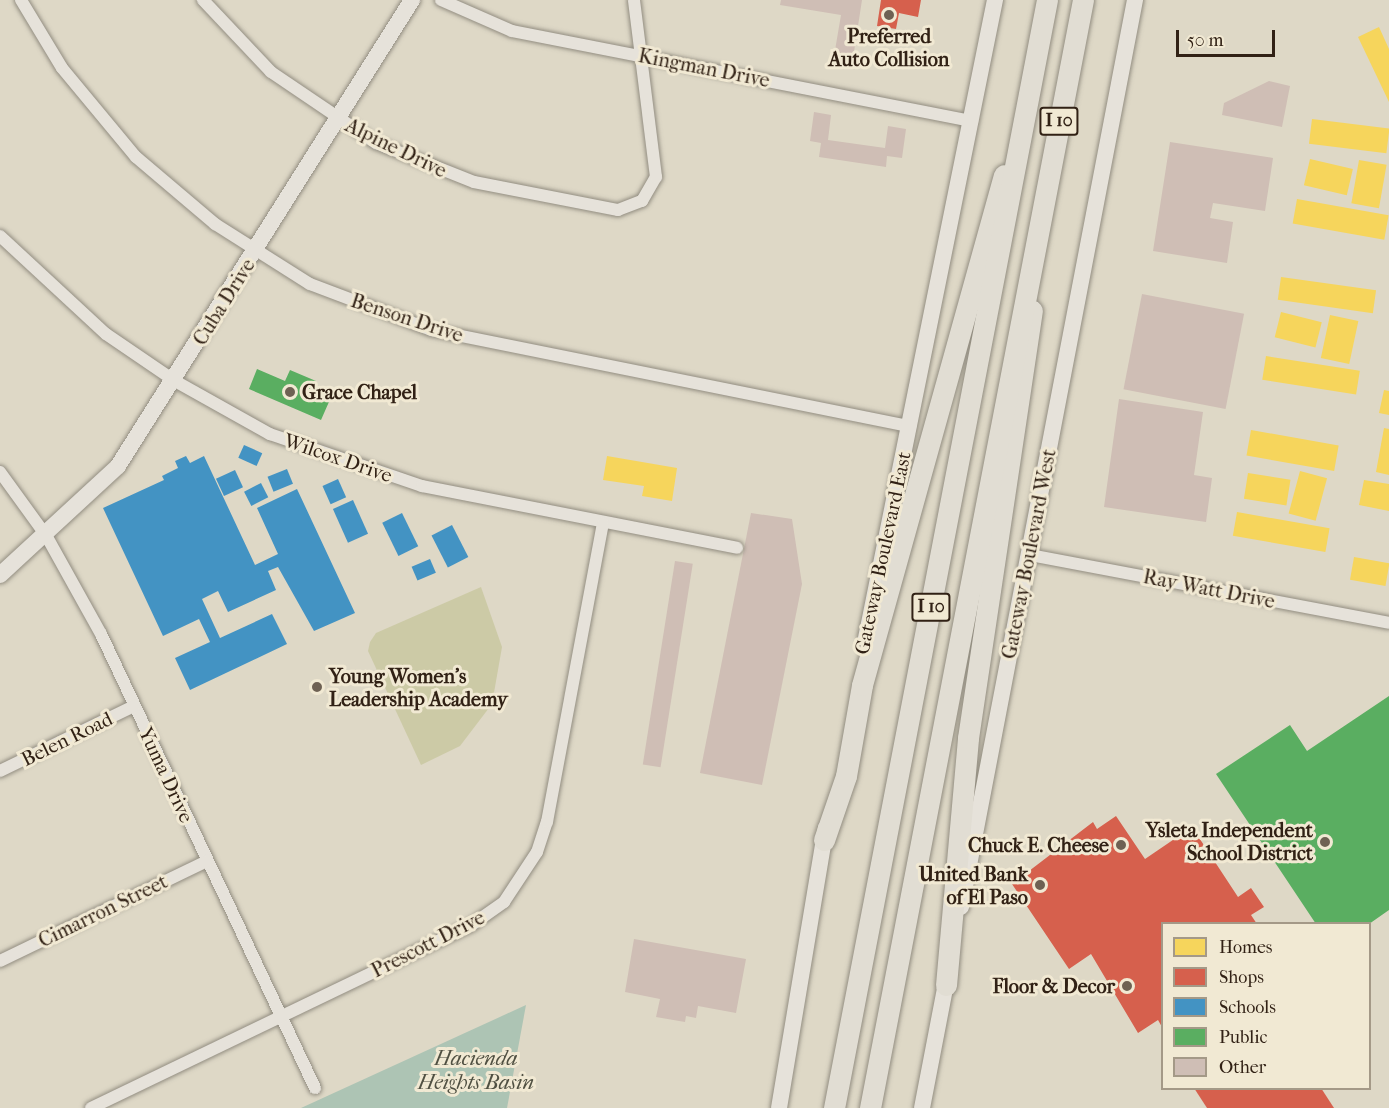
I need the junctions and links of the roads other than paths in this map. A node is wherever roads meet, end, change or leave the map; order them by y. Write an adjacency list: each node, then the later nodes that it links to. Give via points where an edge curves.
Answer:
1 (21, 0): 16 (street, Benson Drive, via 62,68 136,157)
2 (203, 0): 12 (street, Alpine Drive, via 271,72)
3 (412, 0): 12 (main road, Cuba Drive)
4 (441, 0): 10 (street, Kingman Drive, via 512,31)
5 (634, 0): 10 (street)
6 (995, 0): 13 (main road, Gateway Boulevard East)
7 (1047, 0): 11 (highway, I 10)
8 (1083, 0): 15 (highway, I 10)
9 (1135, 0): 23 (main road, Gateway Boulevard West)
10 (639, 55): 12 (street, Alpine Drive, via 656,177 650,194 631,208 582,205 474,183 426,167); 13 (street, Kingman Drive)
11 (1028, 106): 28 (highway, via 993,206 862,685 846,776); 36 (highway, I 10)
12 (336, 119): 16 (main road, Cuba Drive)
13 (972, 121): 18 (main road, Gateway Boulevard East)
14 (0, 236): 17 (street, Wilcox Drive, via 62,298)
15 (1035, 241): 31 (highway, via 1031,343 968,738); 37 (highway, I 10)
16 (255, 251): 17 (main road, Cuba Drive); 18 (street, Benson Drive, via 310,284 432,330)
17 (174, 381): 20 (street, Wilcox Drive, via 270,434 372,472); 21 (main road, Cuba Drive, via 118,466)
18 (910, 426): 28 (main road, Gateway Boulevard East)
19 (0, 472): 21 (street, Yuma Drive)
20 (603, 523): 22 (street, Wilcox Drive); 32 (street, Prescott Drive, via 547,822 520,884 470,926)
21 (47, 537): 24 (main road, Cuba Drive); 26 (street, Yuma Drive)
22 (737, 548)
23 (1030, 555): 25 (street, Ray Watt Drive); 31 (main road, Gateway Boulevard West)
24 (0, 574)
25 (1389, 623)
26 (134, 706): 27 (street, Belen Road); 29 (street, Yuma Drive)
27 (0, 771)
28 (824, 840): 35 (main road, Gateway Boulevard East)
29 (207, 861): 30 (street, Cimarron Street); 32 (street, Yuma Drive)
30 (0, 961)
31 (946, 985): 38 (main road, Gateway Boulevard West)
32 (281, 1017): 33 (street, Yuma Drive); 34 (street, Prescott Drive)
33 (315, 1088)
34 (91, 1108)
35 (780, 1108)
36 (834, 1108)
37 (870, 1108)
38 (922, 1108)

